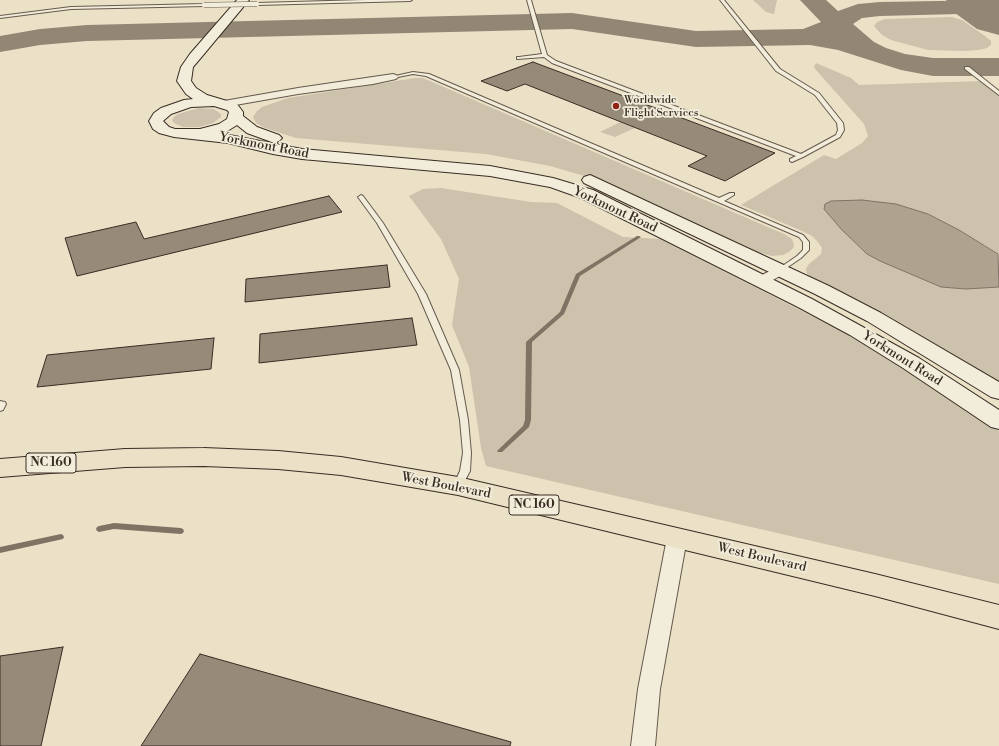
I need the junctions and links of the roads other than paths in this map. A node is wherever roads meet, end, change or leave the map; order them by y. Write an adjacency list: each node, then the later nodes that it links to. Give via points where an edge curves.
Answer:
1 (229, 0): 9 (street)
2 (243, 0): 14 (street, Yorkmont Road, via 194,57 185,72 184,81 191,91)
3 (410, 0): 6 (lane, bridge, via 71,8)
4 (529, 0): 7 (lane)
5 (722, 0): 17 (lane, via 778,70 817,94 840,124 838,136)
6 (0, 17)
7 (544, 55): 8 (lane); 17 (lane, via 554,62)
8 (519, 58)
9 (175, 63)
10 (967, 68): 12 (lane)
11 (393, 77): 14 (street, via 298,91); 21 (lane, via 413,73 427,75)
12 (999, 93)
13 (173, 96): 15 (street, Yorkmont Road)
14 (228, 109): 15 (street, via 189,103); 16 (street, Yorkmont Road, via 232,122 224,127); 22 (street, Yorkmont Road, via 252,130 288,141 484,158 530,164 567,173 612,190)
15 (166, 111): 16 (street, Yorkmont Road, via 156,121 158,126 164,130)
16 (186, 134): 23 (street, Yorkmont Road, via 228,138 302,154 475,169 553,183 587,194)
17 (801, 156): 18 (lane)
18 (792, 160)
19 (732, 194): 21 (lane)
20 (361, 197): 29 (lane, via 380,223 422,294 455,370 464,420 466,454 465,471)
21 (718, 201): 22 (lane, via 801,236 806,242 806,250)
22 (780, 270): 23 (street); 24 (street, Yorkmont Road, via 874,317)
23 (761, 281): 27 (street, Yorkmont Road, via 857,331)
24 (999, 392)
25 (0, 404): 26 (lane)
26 (0, 408)
27 (999, 421)
28 (0, 468): 29 (main road, West Boulevard / NC 160, via 125,458 204,457 341,466)
29 (458, 486): 30 (main road, West Boulevard / NC 160)
30 (677, 538): 31 (main road, West Boulevard / NC 160); 32 (street, via 649,690)
31 (999, 617)
32 (643, 746)

